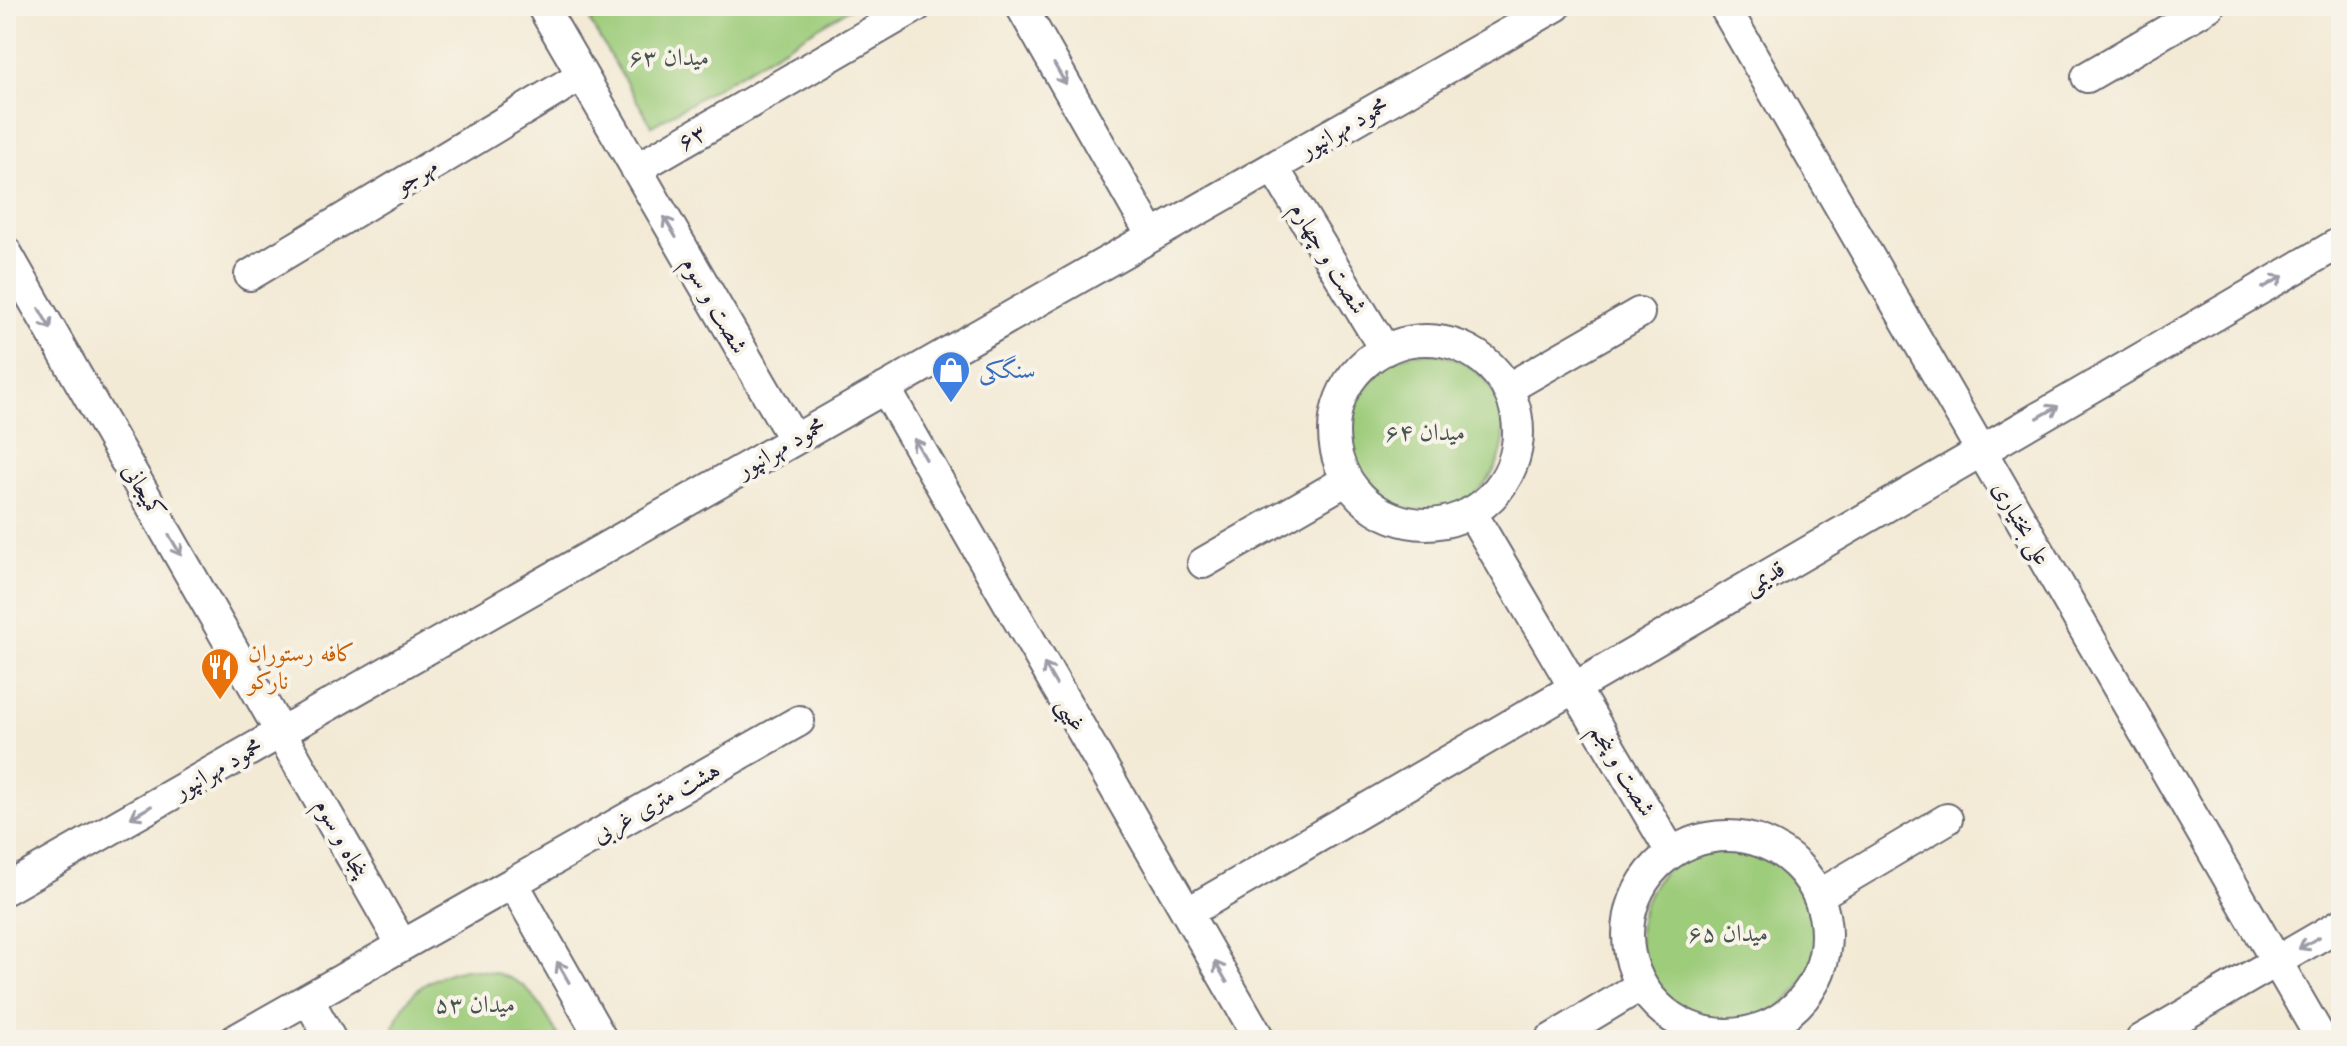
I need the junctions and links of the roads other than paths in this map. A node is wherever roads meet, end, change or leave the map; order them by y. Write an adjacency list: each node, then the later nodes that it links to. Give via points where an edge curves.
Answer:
1 (917, 6): 10 (street, ۶۳)
2 (1021, 6): 11 (street, one-way to 11)
3 (1556, 6): 9 (street, محمود مهرانپور)
4 (1724, 6): 20 (street, علی بختیاری)
5 (2209, 6): 8 (street)
6 (549, 8): 7 (street)
7 (582, 75): 10 (street); 14 (street, مهرجو)
8 (2087, 77)
9 (1273, 167): 11 (street, محمود مهرانپور); 16 (street, شصت و چهارم)
10 (636, 169): 19 (street, شصت و سوم, one-way to 10)
11 (1152, 236): 17 (street, محمود مهرانپور)
12 (2341, 242): 20 (street, قدیمی, one-way to 12)
13 (6, 252): 26 (street, کمیجانی, one-way to 26)
14 (250, 275)
15 (1639, 313): 18 (street)
16 (1385, 350): 18 (street, via 1415,341 1447,342 1475,354); 21 (street, via 1359,369 1342,395 1336,453)
17 (885, 388): 19 (street, محمود مهرانپور); 32 (street, غیبی, one-way to 17)
18 (1507, 389): 22 (street, via 1519,433 1513,464 1498,490)
19 (794, 440): 26 (street, محمود مهرانپور)
20 (1980, 451): 24 (street, قدیمی); 35 (street, علی بختیاری)
21 (1347, 480): 22 (street, via 1366,503 1391,518 1449,522); 23 (street)
22 (1471, 512): 24 (street)
23 (1203, 563)
24 (1574, 687): 28 (street, شصت و پنجم); 32 (street, قدیمی)
25 (799, 721): 29 (street, هشت متری غربی)
26 (282, 731): 30 (street, محمود مهرانپور, one-way to 30); 34 (street, پنجاه و سوم)
27 (1947, 819): 31 (street)
28 (1671, 852): 31 (street, via 1698,839 1755,839 1782,851 1804,870); 36 (street, via 1649,872 1630,913 1629,958)
29 (513, 883): 34 (street); 41 (street, one-way to 29)
30 (6, 889)
31 (1819, 895): 38 (street, via 1826,925 1824,956 1814,985)
32 (1187, 913): 42 (street, غیبی, one-way to 32)
33 (2341, 924): 35 (street, one-way to 35)
34 (402, 945): 37 (street)
35 (2277, 962): 44 (street); 45 (street, علی بختیاری)
36 (1640, 986): 38 (street, via 1683,1026 1711,1034); 43 (street)
37 (308, 999): 39 (street); 40 (street)
38 (1774, 1033)
39 (235, 1040)
40 (331, 1040)
41 (602, 1040)
42 (1260, 1040)
43 (1550, 1040)
44 (2141, 1040)
45 (2322, 1040)

